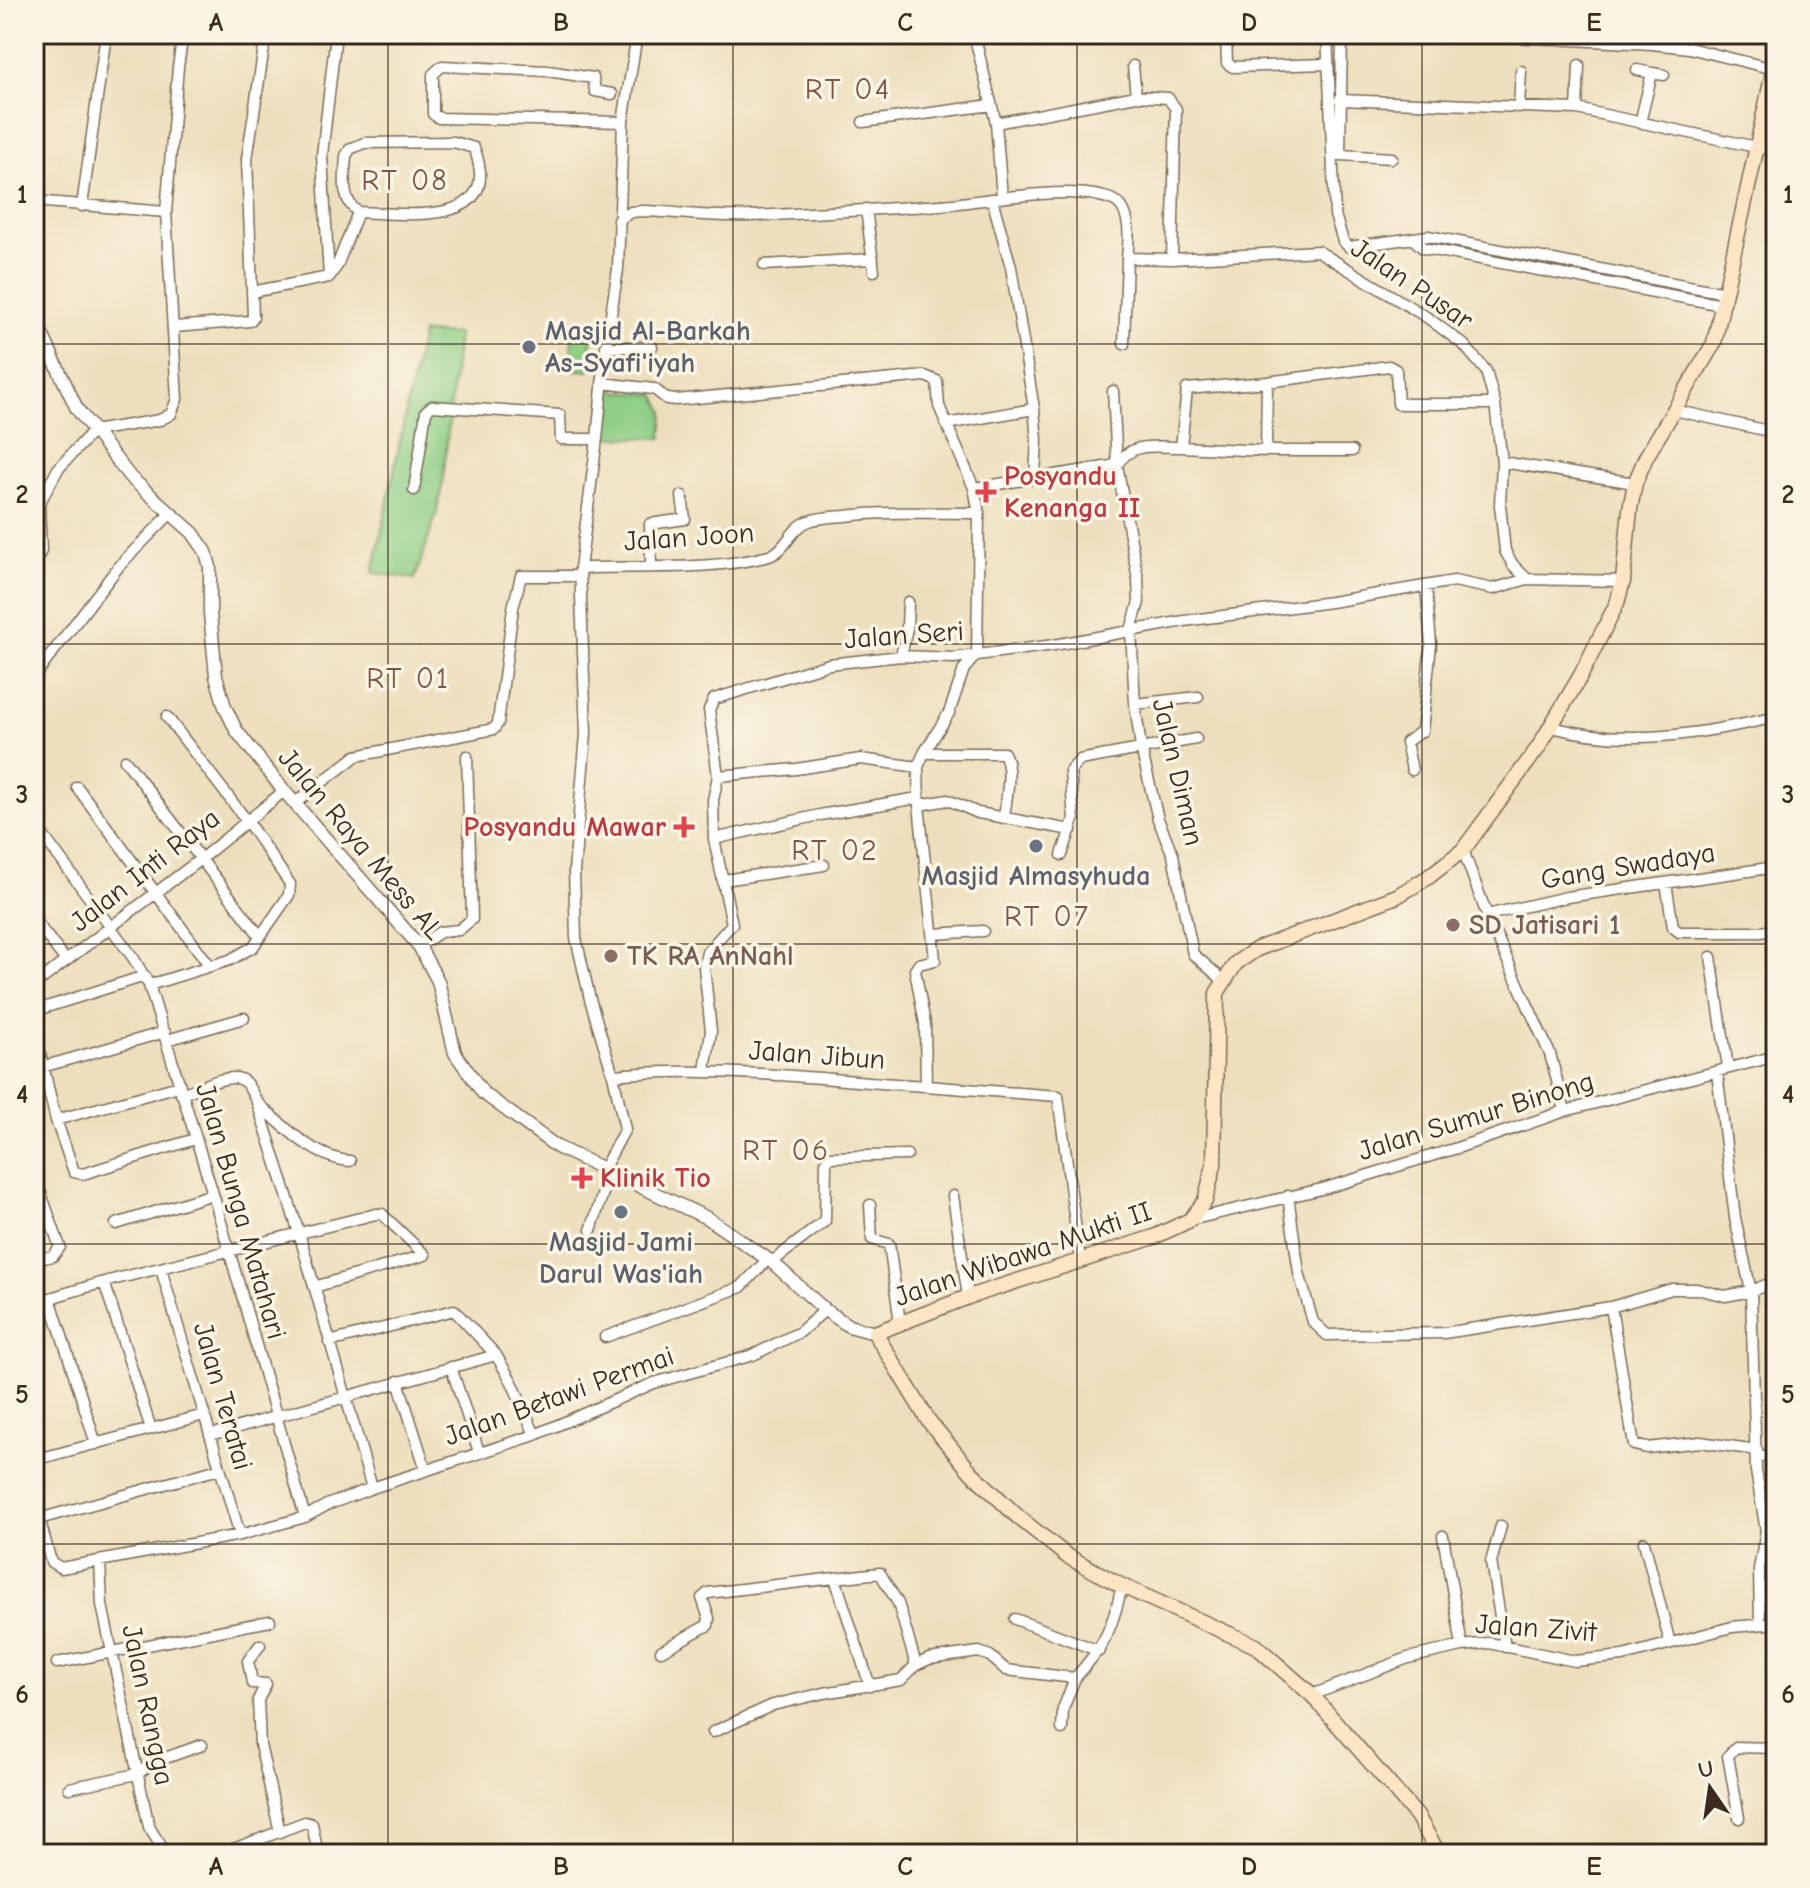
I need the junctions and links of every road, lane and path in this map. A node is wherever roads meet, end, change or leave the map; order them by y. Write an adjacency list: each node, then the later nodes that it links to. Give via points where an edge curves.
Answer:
1 (37, 34): 13 (street)
2 (106, 34): 37 (street)
3 (183, 34): 39 (street)
4 (266, 34): 53 (street, via 247,159)
5 (336, 34): 51 (street, via 322,155)
6 (637, 34): 28 (street)
7 (974, 34): 25 (street)
8 (1226, 34): 14 (street, via 1227,63 1233,67)
9 (1327, 34): 14 (street)
10 (1342, 34): 12 (street); 24 (street)
11 (1471, 35): 15 (street, via 1652,44)
12 (1405, 39)
13 (34, 60)
14 (1328, 64): 42 (street, via 1335,215 1343,241 1360,248)
15 (1775, 64): 32 (main road)
16 (1579, 65): 27 (street)
17 (1133, 66): 23 (street)
18 (1637, 70): 20 (street)
19 (1521, 71): 26 (street)
20 (1652, 73): 21 (street); 31 (street)
21 (1664, 75)
22 (612, 94): 28 (street, via 595,91 593,78 548,71 442,66 433,74 433,114 439,118)
23 (1136, 96): 30 (street); 47 (street, via 1168,98 1176,109)
24 (1340, 100): 26 (street); 34 (street, via 1340,155)
25 (992, 105): 29 (street); 30 (street)
26 (1519, 106): 27 (street)
27 (1577, 109): 31 (street)
28 (623, 122): 41 (street)
29 (863, 122)
30 (996, 123): 35 (street)
31 (1640, 123): 32 (street)
32 (1756, 147): 33 (street); 54 (main road)
33 (1776, 149)
34 (1392, 158)
35 (997, 198): 38 (street); 45 (street, via 1086,195 1117,202 1128,225); 64 (street)
36 (34, 201): 37 (street)
37 (82, 206): 39 (street)
38 (866, 209): 41 (street, via 716,217 642,211); 46 (street)
39 (166, 212): 56 (street)
40 (358, 212): 40 (street, via 345,193 346,156 356,145 454,142 474,148 479,157 478,191 455,210); 51 (street)
41 (618, 220): 58 (street, via 618,269)
42 (1413, 239): 43 (street); 44 (street, via 1423,248)
43 (1445, 239): 44 (street); 48 (street)
44 (1442, 252): 52 (street)
45 (1127, 258): 47 (street, Jalan Pusar); 57 (street)
46 (873, 259): 49 (street); 50 (street)
47 (1172, 259): 63 (street, Jalan Pusar, via 1318,251 1464,345 1486,371)
48 (1573, 264): 52 (street); 54 (street)
49 (764, 265)
50 (874, 271)
51 (329, 277): 53 (street)
52 (1571, 277): 54 (street)
53 (252, 292): 56 (street, via 250,321)
54 (1724, 299): 65 (main road, via 1714,343)
55 (34, 317): 68 (street, Jalan Raya Mess AL, via 77,409)
56 (174, 327): 68 (street, via 177,399 171,414)
57 (1124, 344)
58 (606, 347): 59 (street); 61 (street)
59 (652, 347)
60 (1267, 382): 63 (street, via 1389,366 1396,370 1398,404); 70 (street, via 1187,389); 71 (street)
61 (602, 383): 66 (street, via 654,389 676,400 925,376 937,381); 69 (street)
62 (1113, 391): 74 (street, Jalan Diman)
63 (1495, 404): 73 (street, Jalan Pusar)
64 (1034, 409): 66 (street); 75 (street)
65 (1674, 410): 67 (street); 76 (main road)
66 (946, 424): 77 (street)
67 (1776, 430)
68 (93, 431): 80 (street, via 58,469); 82 (street, Jalan Raya Mess AL, via 130,477)
69 (597, 439): 78 (street, via 561,439 560,415 432,406 426,411); 85 (street)
70 (1181, 447): 71 (street); 74 (street, via 1136,447)
71 (1266, 451): 72 (street)
72 (1352, 451)
73 (1502, 462): 76 (street); 86 (street, Jalan Pusar, via 1505,551)
74 (1117, 465): 75 (street); 90 (street, Jalan Diman, via 1138,579 1139,602)
75 (1035, 477): 77 (street)
76 (1635, 483): 87 (main road)
77 (974, 488): 81 (street)
78 (414, 490)
79 (682, 496): 84 (street, via 685,519 650,524)
80 (37, 504): 83 (street, via 41,551)
81 (979, 513): 84 (street, Jalan Joon, via 870,513 813,520 769,556); 91 (street)
82 (170, 514): 93 (street, via 119,566); 108 (street, Jalan Raya Mess AL, via 206,552 216,676 225,707 236,730)
83 (34, 564)
84 (651, 566): 85 (street, Jalan Joon)
85 (580, 572): 110 (street, Jalan Joon, via 521,576 494,729 356,756); 147 (street, via 586,734 574,871 576,938)
86 (1527, 579): 87 (street); 88 (street, Jalan Seri, via 1493,589 1454,581)
87 (1623, 581): 98 (main road, via 1617,603)
88 (1426, 586): 90 (street, Jalan Seri); 105 (street, via 1431,644 1422,731 1406,742)
89 (908, 602): 92 (street)
90 (1131, 630): 91 (street, Jalan Seri); 95 (street, Jalan Diman)
91 (977, 654): 92 (street, Jalan Seri); 101 (street, Jalan Jibun, via 964,669 949,713)
92 (901, 656): 106 (street, Jalan Seri, via 829,664 714,699 709,710)
93 (34, 677)
94 (1198, 697): 95 (street)
95 (1135, 704): 100 (street, Jalan Diman)
96 (167, 717): 112 (street)
97 (1776, 717): 98 (street, via 1708,732 1607,738)
98 (1552, 727): 116 (main road)
99 (1196, 739): 100 (street)
100 (1141, 748): 114 (street, via 1080,760 1070,771); 136 (street, Jalan Diman, via 1158,819 1173,855 1193,954)
101 (924, 753): 104 (street, Jalan Jibun); 111 (street, via 1004,753)
102 (467, 756): 131 (street, via 472,919)
103 (125, 760): 118 (street)
104 (918, 767): 106 (street, via 861,759); 109 (street, Jalan Jibun)
105 (1412, 770)
106 (718, 776): 115 (street, Jalan Seri)
107 (77, 787): 123 (street)
108 (284, 791): 110 (street, Jalan Raya Mess AL); 112 (street, Jalan Inti Raya)
109 (918, 802): 111 (street, via 948,800); 115 (street, via 820,815); 129 (street, Jalan Jibun)
110 (295, 803): 131 (street, Jalan Raya Mess AL)
111 (1004, 818): 114 (street)
112 (247, 821): 118 (street, Jalan Inti Raya); 130 (street, via 290,884 289,895)
113 (34, 823): 126 (street, Jalan Bunga Matahari)
114 (1071, 830): 117 (street)
115 (714, 839): 121 (street, Jalan Seri)
116 (1463, 850): 124 (street); 136 (main road, via 1397,896 1257,949 1236,963)
117 (1062, 855)
118 (202, 858): 123 (street, Jalan Inti Raya); 130 (street)
119 (824, 865): 121 (street)
120 (1776, 867): 122 (street, Gang Swadaya)
121 (724, 880): 145 (street, Jalan Seri, via 732,924 707,952 704,967 711,1031)
122 (1666, 883): 124 (street, Gang Swadaya); 127 (street, via 1673,927 1679,932)
123 (156, 893): 126 (street, Jalan Inti Raya); 134 (street)
124 (1487, 915): 151 (street, via 1550,1054)
125 (34, 919): 133 (street)
126 (110, 928): 133 (street, Jalan Inti Raya); 135 (street, Jalan Bunga Matahari)
127 (1776, 930)
128 (983, 931): 129 (street)
129 (932, 934): 148 (street, Jalan Jibun, via 935,960 915,970 925,1024)
130 (260, 936): 134 (street, via 253,947)
131 (419, 946): 156 (street, Jalan Raya Mess AL, via 438,981 455,1053 483,1093 557,1147)
132 (1711, 957): 144 (street)
133 (66, 961): 137 (street, Jalan Inti Raya)
134 (210, 966): 135 (street)
135 (147, 981): 138 (street); 141 (street, Jalan Bunga Matahari)
136 (1224, 981): 163 (main road, Jalan Wibawa Mukti II, via 1217,993 1214,1165 1205,1201)
137 (34, 985)
138 (34, 1011)
139 (244, 1018): 141 (street)
140 (34, 1029): 143 (street)
141 (166, 1036): 143 (street); 149 (street, Jalan Bunga Matahari)
142 (1776, 1056): 144 (street, Jalan Sumur Binong)
143 (42, 1067): 152 (street)
144 (1728, 1068): 146 (street, Jalan Sumur Binong)
145 (705, 1071): 147 (street); 148 (street, Jalan Jibun)
146 (1717, 1072): 151 (street, Jalan Sumur Binong); 175 (street, via 1735,1218)
147 (613, 1075): 156 (street, via 625,1129)
148 (926, 1086): 170 (street, Jalan Jibun, via 1058,1096)
149 (180, 1090): 150 (street, via 234,1078 247,1082); 152 (street); 153 (street, Jalan Bunga Matahari)
150 (257, 1102): 155 (street, via 313,1148); 166 (street)
151 (1565, 1111): 161 (street, Jalan Sumur Binong)
152 (56, 1120): 153 (street, via 71,1169 78,1174)
153 (195, 1139): 159 (street, Jalan Bunga Matahari)
154 (907, 1155): 169 (street, via 830,1157 825,1221)
155 (350, 1161)
156 (607, 1170): 165 (street); 169 (street, Jalan Raya Mess AL, via 707,1218)
157 (34, 1174): 158 (street)
158 (38, 1194): 168 (street, via 59,1250)
159 (213, 1194): 164 (street); 167 (street, Jalan Bunga Matahari)
160 (953, 1196): 176 (street)
161 (1288, 1196): 163 (street, Jalan Sumur Binong); 179 (street, via 1299,1273 1313,1322 1327,1335 1444,1333)
162 (870, 1205): 181 (street, via 872,1239 889,1244)
163 (1190, 1220): 170 (main road, Jalan Wibawa Mukti II)
164 (116, 1224)
165 (591, 1230)
166 (299, 1233): 167 (street); 174 (street); 174 (street, via 382,1214 425,1255)
167 (228, 1252): 171 (street); 190 (street, Jalan Bunga Matahari)
168 (34, 1260)
169 (770, 1260): 180 (street, Jalan Raya Mess AL); 183 (street, via 741,1287)
170 (1080, 1260): 176 (main road, Jalan Wibawa Mukti II)
171 (161, 1269): 173 (street); 189 (street, Jalan Teratai)
172 (1776, 1281): 175 (street)
173 (104, 1282): 177 (street); 191 (street)
174 (314, 1287): 184 (street)
175 (1751, 1291): 179 (street, via 1725,1296 1672,1289); 197 (street)
176 (968, 1297): 181 (main road, Jalan Wibawa Mukti II)
177 (50, 1298): 178 (street); 195 (street)
178 (34, 1301)
179 (1611, 1307): 197 (street, via 1634,1445 1700,1442)
180 (825, 1310): 182 (street, Jalan Raya Mess AL, via 849,1326); 194 (street, Jalan Betawi Permai, via 800,1332 753,1355 654,1383)
181 (900, 1323): 182 (main road, Jalan Wibawa Mukti II)
182 (875, 1333): 212 (main road, via 928,1420 971,1472 1067,1556)
183 (605, 1337)
184 (329, 1342): 185 (street, via 454,1310); 188 (street)
185 (496, 1355): 186 (street); 194 (street)
186 (451, 1367): 187 (street); 196 (street)
187 (398, 1381): 188 (street); 201 (street)
188 (344, 1397): 190 (street); 202 (street)
189 (204, 1415): 191 (street); 193 (street, Jalan Teratai)
190 (277, 1417): 193 (street); 204 (street, Jalan Bunga Matahari)
191 (151, 1429): 195 (street)
192 (34, 1434): 199 (street)
193 (210, 1435): 200 (street, Jalan Teratai)
194 (535, 1435): 196 (street, Jalan Betawi Permai)
195 (96, 1444): 199 (street)
196 (479, 1452): 201 (street, Jalan Betawi Permai)
197 (1757, 1453): 198 (street); 216 (street, via 1766,1531 1759,1569)
198 (1776, 1456)
199 (38, 1459)
200 (219, 1469): 205 (street); 207 (street, Jalan Teratai)
201 (426, 1470): 202 (street, Jalan Betawi Permai)
202 (372, 1488): 204 (street, Jalan Betawi Permai)
203 (34, 1499): 205 (street)
204 (305, 1517): 207 (street, Jalan Betawi Permai)
205 (39, 1519): 210 (street, Jalan Betawi Permai, via 51,1562 61,1568)
206 (1501, 1526): 220 (street, via 1491,1562)
207 (240, 1535): 210 (street, Jalan Betawi Permai)
208 (1443, 1536): 219 (street)
209 (1644, 1542): 217 (street)
210 (100, 1561): 223 (street, Jalan Rangga, via 102,1605)
211 (835, 1578): 221 (street, via 704,1595 708,1625); 225 (street, via 880,1573 898,1603); 227 (street)
212 (1122, 1586): 222 (street, via 1114,1623); 228 (main road, via 1256,1646)
213 (1015, 1619): 222 (street)
214 (270, 1621): 223 (street)
215 (1776, 1623): 216 (street, Jalan Zivit)
216 (1760, 1624): 217 (street, Jalan Zivit)
217 (1670, 1643): 220 (street, Jalan Zivit, via 1623,1656 1575,1661)
218 (260, 1645): 236 (street, via 248,1661 252,1683 266,1684 258,1700 260,1745)
219 (1462, 1646): 220 (street, Jalan Zivit); 228 (street, Jalan Zivit, via 1408,1658)
220 (1505, 1647)
221 (661, 1651)
222 (1099, 1651): 226 (street)
223 (113, 1654): 224 (street); 233 (street, Jalan Rangga)
224 (57, 1663)
225 (916, 1665): 226 (street, via 979,1652 1006,1670); 227 (street, via 901,1680)
226 (1075, 1678): 229 (street)
227 (870, 1686): 230 (street, via 773,1705)
228 (1312, 1695): 240 (main road, via 1417,1816)
229 (1062, 1729)
230 (713, 1732)
231 (202, 1745): 233 (street, via 154,1762)
232 (1776, 1748): 235 (street, via 1736,1747 1728,1756)
233 (137, 1774): 234 (street); 237 (street, Jalan Rangga, via 149,1827)
234 (69, 1788)
235 (1739, 1818)
236 (280, 1832): 238 (street); 239 (street, via 312,1824)
237 (166, 1854)
238 (220, 1854)
239 (318, 1854)
240 (1439, 1854)

